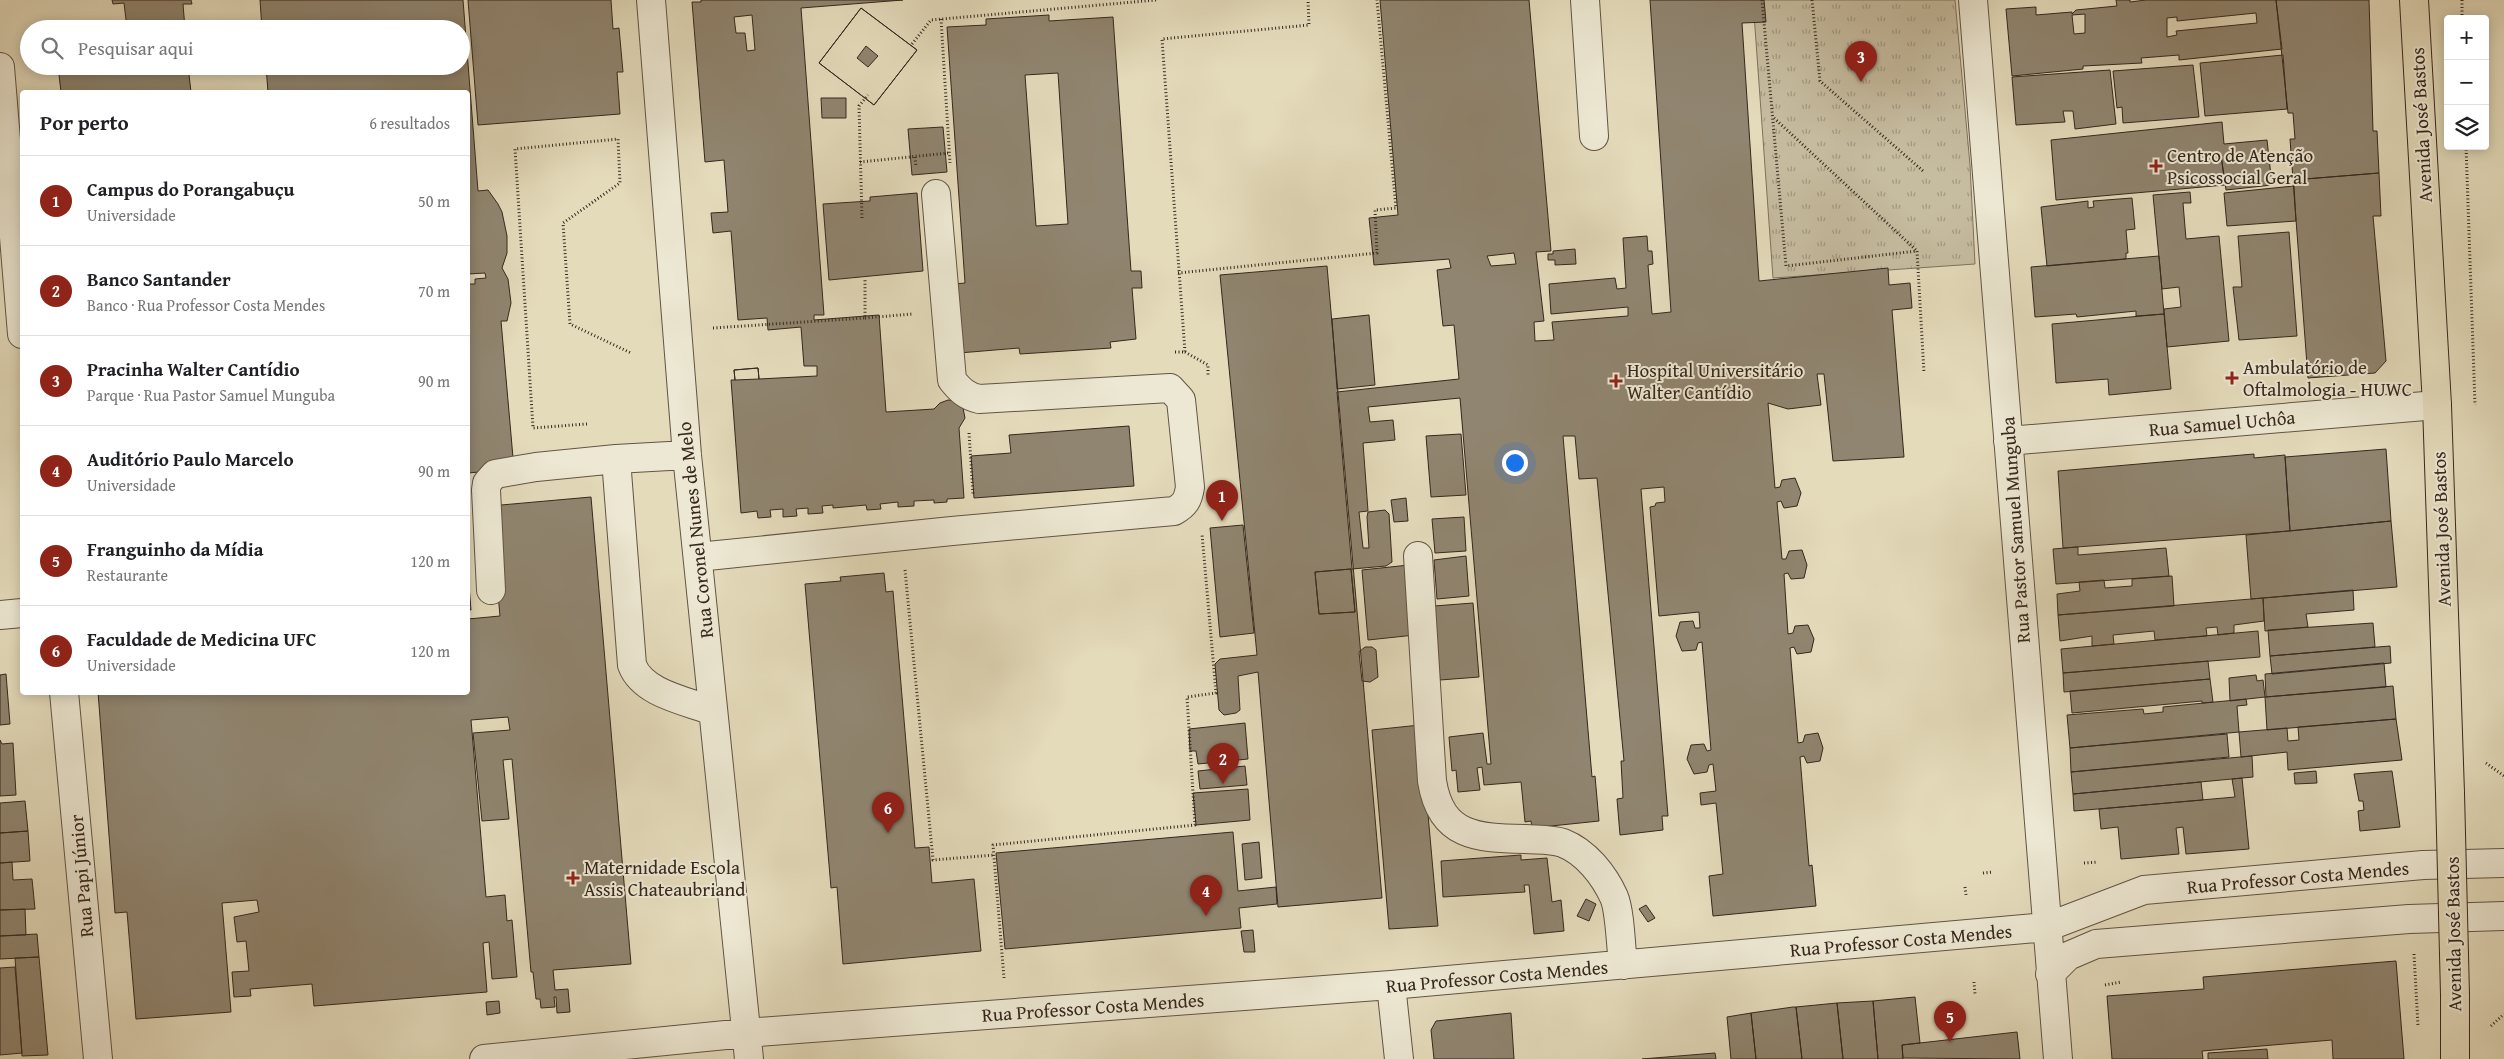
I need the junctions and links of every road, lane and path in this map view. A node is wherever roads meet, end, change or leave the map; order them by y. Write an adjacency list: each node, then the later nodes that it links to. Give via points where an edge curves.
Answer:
1 (651, 0): 37 (street, Rua Coronel Nunes de Melo)
2 (1156, 0): 12 (path)
3 (1308, 0): 24 (path, via 1310,25 1162,38)
4 (1377, 0): 24 (path, via 1396,208 1375,210 1377,253)
5 (1585, 0): 17 (street)
6 (1762, 0): 16 (path)
7 (1812, 0): 20 (path, via 1820,81)
8 (1973, 0): 36 (street, Rua Pastor Samuel Munguba)
9 (2414, 0): 33 (main road, Avenida José Bastos)
10 (2462, 0): 11 (path)
11 (2462, 15)
12 (941, 19): 13 (path, via 932,20); 18 (path)
13 (912, 44)
14 (0, 67): 26 (street)
15 (868, 95): 19 (path, via 859,106)
16 (1773, 118): 23 (path); 23 (path, via 1786,266)
17 (1594, 136)
18 (949, 153): 19 (path); 21 (path)
19 (860, 162): 22 (path)
20 (1923, 171)
21 (944, 183): 42 (street, via 952,380 970,397 979,399 1170,388 1181,400 1189,499 1174,511)
22 (862, 218)
23 (1916, 250): 31 (path)
24 (1178, 273): 29 (path)
25 (865, 278): 27 (path, via 865,318)
26 (15, 324)
27 (708, 329)
28 (631, 352): 34 (path, via 570,324 563,223 620,183 618,139 515,149 533,428)
29 (1185, 352): 30 (path); 32 (path, via 1208,365)
30 (1165, 354)
31 (1924, 373)
32 (1209, 385)
33 (2437, 404): 36 (street, Rua Samuel Uchôa); 78 (main road, Avenida José Bastos, bridge)
34 (592, 424)
35 (969, 429): 39 (path)
36 (2008, 440): 60 (street, Rua Pastor Samuel Munguba)
37 (687, 455): 38 (street); 42 (street, Rua Coronel Nunes de Melo)
38 (616, 459): 44 (street, via 495,474 486,490); 48 (street, via 635,673 651,688)
39 (974, 501)
40 (1201, 526): 51 (path, via 1216,693 1187,697 1194,825 993,845)
41 (1418, 556): 62 (street, via 1436,802 1448,819 1466,833 1564,843 1595,865 1614,899)
42 (698, 558): 48 (street, Rua Coronel Nunes de Melo)
43 (905, 568): 51 (path, via 933,860)
44 (491, 590)
45 (20, 613): 46 (street)
46 (0, 615)
47 (64, 695): 74 (street, Rua Papi Júnior)
48 (714, 711): 73 (street, Rua Coronel Nunes de Melo)
49 (2486, 763): 50 (path)
50 (2504, 776)
51 (994, 855): 64 (path)
52 (2098, 862): 53 (path)
53 (2084, 863)
54 (2504, 863): 60 (street, Rua Professor Costa Mendes, via 2423,865 2144,890)
55 (1993, 872): 56 (path)
56 (1983, 873)
57 (1965, 887): 58 (path)
58 (1966, 895)
59 (2504, 916): 63 (street, via 2409,919 2096,944 2068,956)
60 (2047, 927): 62 (street, Rua Professor Costa Mendes); 63 (street, Rua Pastor Samuel Munguba)
61 (2414, 951): 71 (path)
62 (1623, 965): 67 (street, Rua Professor Costa Mendes)
63 (2050, 974): 77 (street, Rua Pastor Samuel Munguba)
64 (1004, 981)
65 (1974, 982): 69 (path)
66 (2121, 982): 68 (path)
67 (1391, 985): 73 (street, Rua Professor Costa Mendes); 76 (street)
68 (2105, 985)
69 (1975, 994)
70 (2504, 1014): 72 (path, via 2490,1027)
71 (2418, 1031)
72 (2490, 1035)
73 (748, 1046): 75 (street, Rua Professor Costa Mendes)
74 (98, 1059)
75 (484, 1059)
76 (1399, 1059)
77 (2058, 1059)
78 (2455, 1059)

